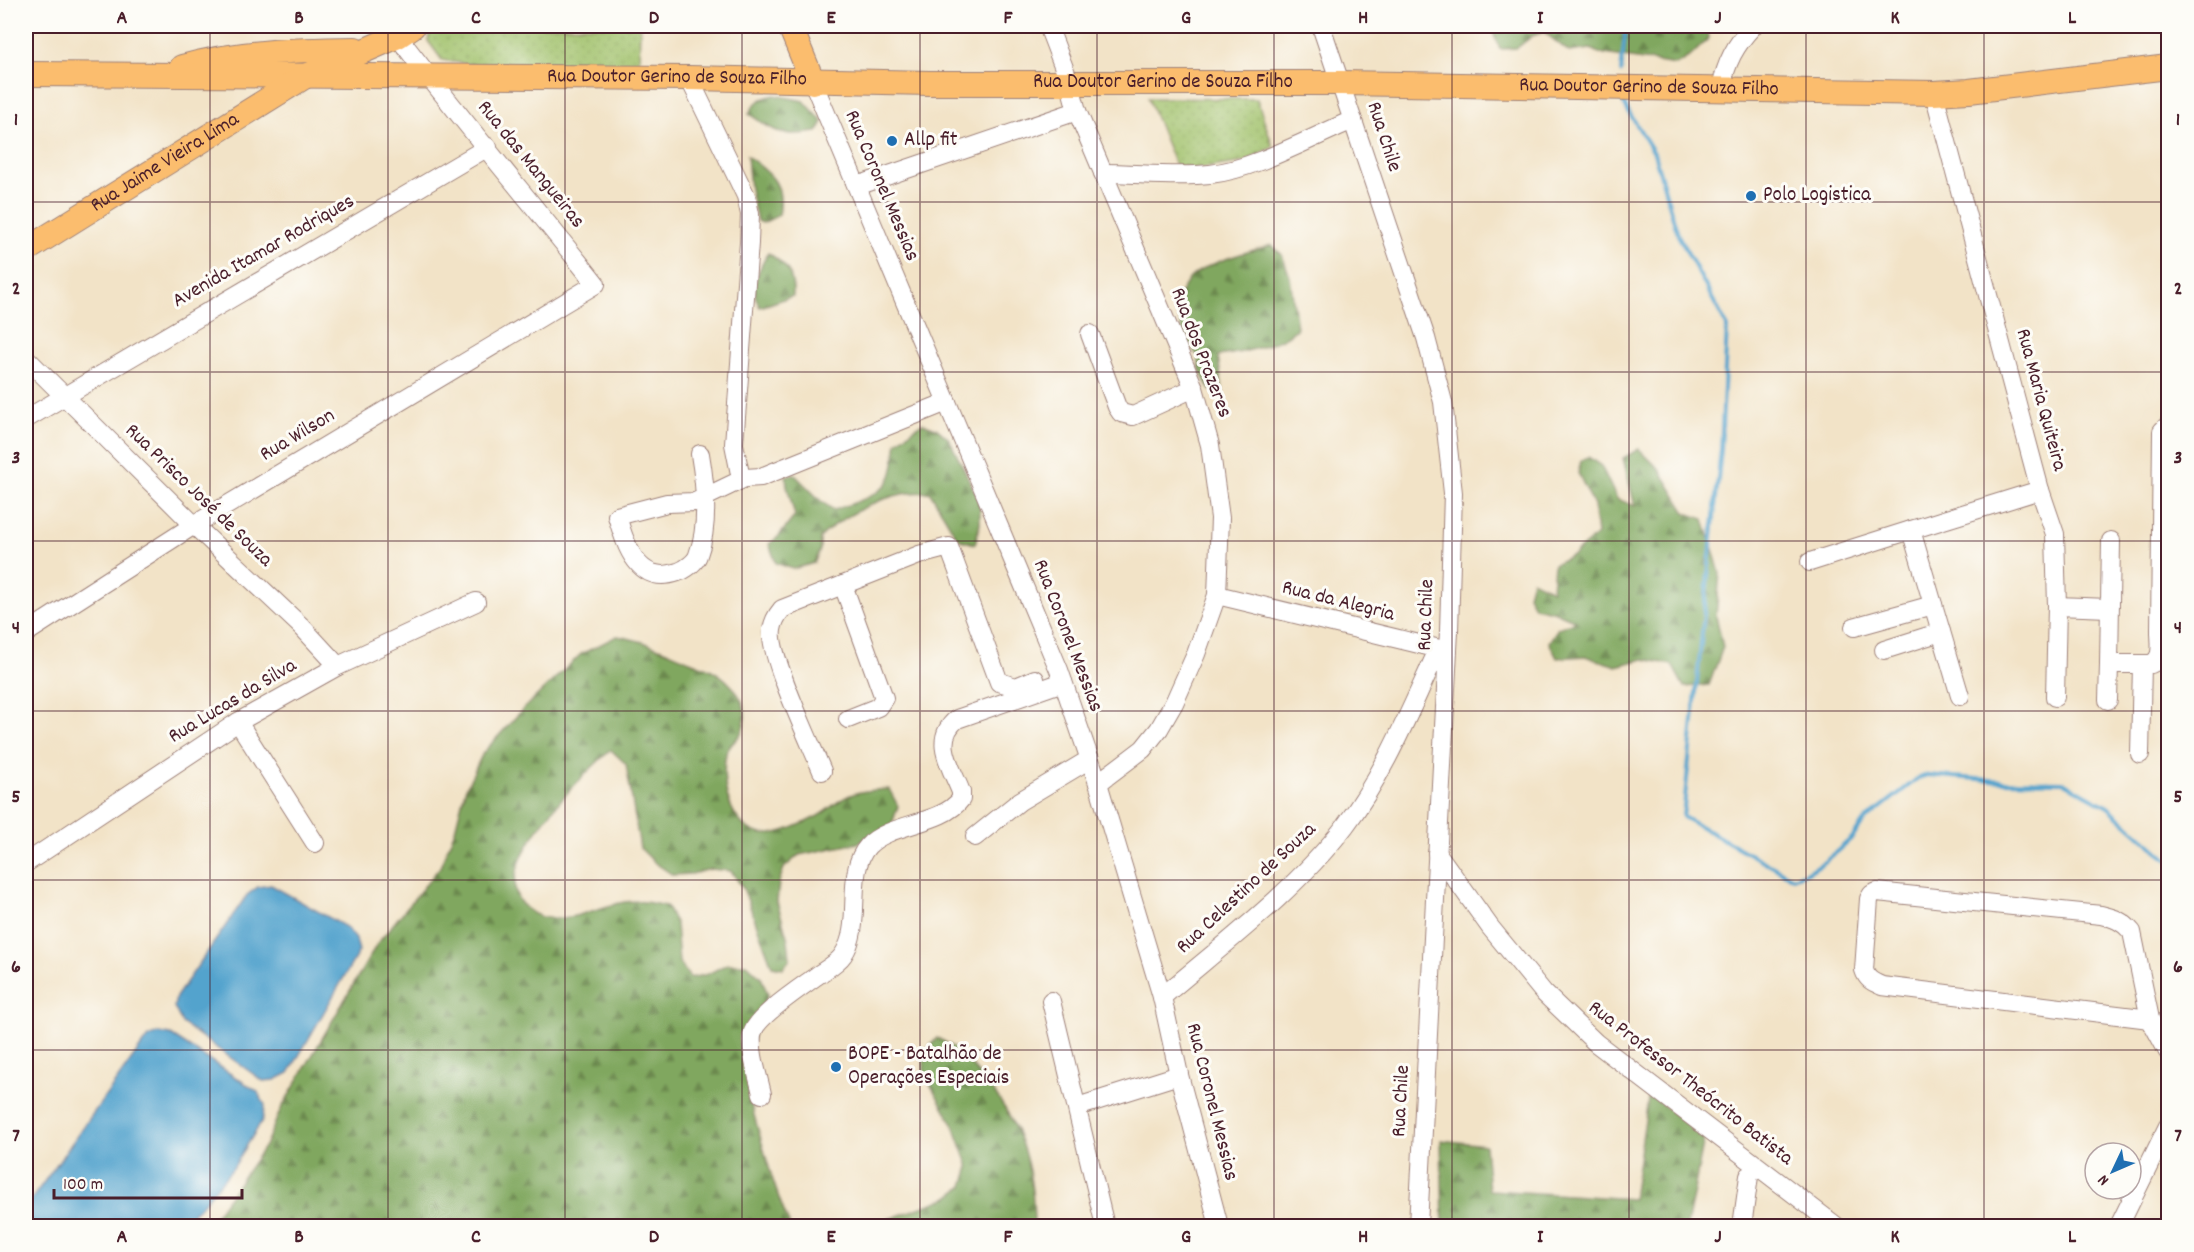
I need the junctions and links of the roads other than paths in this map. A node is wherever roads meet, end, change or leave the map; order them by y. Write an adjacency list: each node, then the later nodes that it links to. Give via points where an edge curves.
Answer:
1 (790, 26): 14 (main road)
2 (1048, 26): 13 (street, Rua dos Prazeres)
3 (1321, 26): 15 (street, Rua Chile)
4 (1753, 26): 16 (street, via 1732,53)
5 (401, 29): 6 (main road, Rua Jaime Vieira Lima); 10 (street, Rua das Mangueiras)
6 (366, 49): 9 (main road, Rua Doutor Gerino de Souza Filho, via 252,52); 11 (main road, Rua Jaime Vieira Lima)
7 (2169, 67): 17 (main road, Rua Doutor Gerino de Souza Filho)
8 (26, 74): 9 (main road, Rua Doutor Gerino de Souza Filho)
9 (156, 75): 11 (main road, Rua Doutor Gerino de Souza Filho)
10 (428, 76): 11 (main road, Rua Doutor Gerino de Souza Filho); 12 (main road, Rua Doutor Gerino de Souza Filho); 20 (street, Rua das Mangueiras)
11 (304, 77): 25 (main road, Rua Jaime Vieira Lima)
12 (689, 78): 14 (main road, Rua Doutor Gerino de Souza Filho); 35 (street, via 737,175 750,214 734,444 740,474)
13 (1069, 81): 14 (main road, Rua Doutor Gerino de Souza Filho); 15 (main road, Rua Doutor Gerino de Souza Filho); 18 (street, Rua dos Prazeres)
14 (813, 82): 24 (street, Rua Coronel Messias)
15 (1341, 83): 16 (main road, Rua Doutor Gerino de Souza Filho); 19 (street, Rua Chile)
16 (1721, 88): 17 (main road, Rua Doutor Gerino de Souza Filho)
17 (1934, 93): 36 (street, Rua Maria Quiteira)
18 (1077, 111): 23 (street, Rua dos Prazeres); 24 (street)
19 (1353, 120): 23 (street, via 1235,170 1187,175); 52 (street, Rua Chile, via 1426,338 1443,402 1453,493)
20 (466, 121): 21 (street, Rua das Mangueiras); 22 (street, via 464,148)
21 (488, 147): 22 (street, Avenida Itamar Rodriques); 26 (street, Rua das Mangueiras)
22 (454, 167): 30 (street, Avenida Itamar Rodriques)
23 (1103, 173): 29 (street, Rua dos Prazeres)
24 (857, 186): 31 (street, Rua Coronel Messias)
25 (26, 250)
26 (596, 284): 38 (street, Rua Wilson)
27 (1090, 334): 29 (street, via 1121,413 1133,416)
28 (26, 358): 30 (street, Rua Prisco José de Souza)
29 (1194, 388): 43 (street, Rua dos Prazeres, via 1210,445 1217,490)
30 (63, 396): 32 (street, Avenida Itamar Rodriques); 38 (street, Rua Prisco José de Souza)
31 (947, 402): 35 (street, via 760,477); 57 (street, Rua Coronel Messias)
32 (26, 419)
33 (2169, 425): 49 (street, via 2162,431)
34 (700, 453): 37 (street)
35 (745, 478): 37 (street)
36 (2040, 490): 39 (street, Rua Maria Quiteira); 46 (street, via 2055,534)
37 (705, 498): 37 (street, via 617,516 633,558 648,573 666,576 684,570 698,557)
38 (194, 525): 51 (street, Rua Wilson); 56 (street, Rua Prisco José de Souza)
39 (1911, 530): 41 (street, Rua Maria Quiteira); 45 (street)
40 (2111, 541): 47 (street)
41 (1810, 562)
42 (843, 585): 58 (street, via 949,547); 63 (street, via 884,698 878,707); 67 (street, via 782,609 772,629 776,657)
43 (1217, 595): 52 (street, Rua da Alegria); 68 (street, Rua dos Prazeres, via 1197,654 1159,729 1143,749)
44 (476, 603): 56 (street, Rua Lucas da Silva)
45 (1934, 605): 48 (street); 50 (street)
46 (2057, 606): 47 (street); 60 (street)
47 (2109, 608): 54 (street)
48 (1854, 627)
49 (2164, 631): 55 (street, via 2156,662)
50 (1941, 632): 53 (street); 59 (street)
51 (26, 633)
52 (1443, 650): 71 (street, Rua Chile); 73 (street, Rua Celestino de Souza, via 1387,760 1344,826 1286,889)
53 (1884, 650)
54 (2109, 664): 55 (street); 61 (street)
55 (2142, 664): 65 (street)
56 (338, 666): 64 (street, Rua Lucas da Silva)
57 (1061, 676): 58 (street, via 1016,687); 62 (street); 66 (street, Rua Coronel Messias)
58 (999, 682): 62 (street)
59 (1960, 696)
60 (2055, 697)
61 (2108, 700)
62 (993, 707): 78 (street, via 957,719 945,732 945,751 961,792 956,806 868,845 860,858 852,938 843,956 779,1003 752,1033)
63 (848, 719)
64 (238, 722): 70 (street); 72 (street, Rua Lucas da Silva)
65 (2140, 754)
66 (1090, 759): 68 (street, Rua Coronel Messias); 69 (street, via 1020,801)
67 (822, 771)
68 (1098, 783): 73 (street, Rua Coronel Messias)
69 (975, 837)
70 (315, 843)
71 (1437, 853): 82 (street, Rua Professor Theócrito Batista, via 1544,993 1596,1043); 85 (street, Rua Chile)
72 (26, 863)
73 (1162, 997): 77 (street, Rua Coronel Messias)
74 (1051, 1001): 79 (street)
75 (2150, 1019): 75 (street, via 2132,932 2115,918 1877,892 1869,899 1864,970 1872,982); 76 (street)
76 (2169, 1052)
77 (1179, 1075): 79 (street); 84 (street, Rua Coronel Messias)
78 (762, 1094)
79 (1077, 1107): 83 (street)
80 (2169, 1126): 88 (street)
81 (1749, 1176): 86 (street)
82 (1816, 1218): 87 (street, Rua Professor Theócrito Batista)
83 (1105, 1227)
84 (1219, 1227)
85 (1418, 1227)
86 (1742, 1227)
87 (1836, 1227)
88 (2119, 1227)

